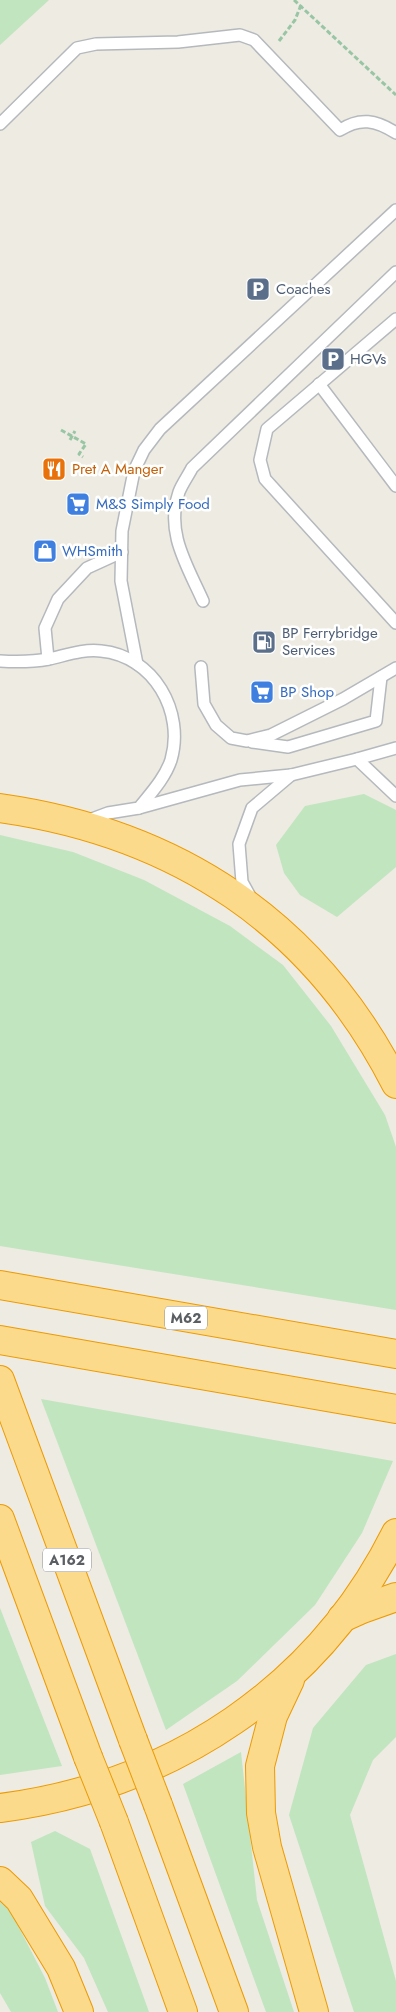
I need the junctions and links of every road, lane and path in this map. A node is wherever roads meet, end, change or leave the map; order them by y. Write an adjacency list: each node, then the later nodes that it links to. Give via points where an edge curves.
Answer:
1 (294, 0): 2 (path)
2 (300, 5): 3 (path, via 295,20); 4 (path)
3 (268, 55): 5 (lane, via 254,40 240,35 178,42 96,44 78,48); 6 (lane, via 340,130 362,121 382,124)
4 (396, 95)
5 (0, 124)
6 (396, 132)
7 (396, 210): 16 (lane, via 160,428 134,471 122,531)
8 (396, 272): 17 (lane, via 192,468 179,491 173,520 178,544)
9 (396, 319): 10 (lane)
10 (319, 384): 15 (lane); 18 (lane, via 267,429 260,460 265,479)
11 (61, 430): 13 (path)
12 (75, 431): 13 (path)
13 (71, 438): 14 (path, via 86,444 79,454)
14 (84, 457)
15 (396, 486)
16 (122, 552): 19 (lane, via 87,568 58,599 45,628); 21 (lane, via 121,581)
17 (202, 602)
18 (396, 622)
19 (48, 659): 20 (lane, via 25,663); 21 (lane, via 84,650 103,651 121,655)
20 (0, 661)
21 (137, 664): 31 (lane, via 154,678 167,696 174,718 175,740 170,762 160,782)
22 (201, 667): 25 (lane, via 204,704 216,724 231,738)
23 (396, 668): 24 (lane)
24 (382, 676): 25 (lane, via 271,734); 25 (lane, via 376,721 288,747)
25 (248, 741)
26 (396, 748): 27 (lane)
27 (357, 760): 28 (lane); 29 (lane)
28 (291, 775): 31 (lane, via 240,780); 33 (lane, via 252,808 239,844 242,882)
29 (396, 796)
30 (0, 808): 32 (highway)
31 (139, 808): 32 (lane, via 108,813)
32 (80, 823): 33 (highway, via 138,843 181,863)
33 (261, 915): 34 (highway, via 322,972)
34 (348, 1005): 35 (highway); 36 (highway, via 381,1054)
35 (396, 1046)
36 (396, 1084)
37 (0, 1285): 39 (highway, M62)
38 (0, 1340): 41 (highway)
39 (396, 1354)
40 (0, 1380): 51 (highway, A162, bridge)
41 (396, 1409)
42 (0, 1519): 50 (highway, A162, bridge)
43 (396, 1533): 45 (highway)
44 (396, 1597): 45 (highway)
45 (342, 1618): 46 (highway)
46 (292, 1674): 47 (highway, via 247,1711 173,1757 82,1793); 52 (highway, via 273,1716 260,1766 261,1813 267,1847)
47 (0, 1808)
48 (0, 1882): 49 (highway, via 19,1899 57,1961)
49 (79, 2012)
50 (183, 2012)
51 (234, 2012)
52 (314, 2012)

